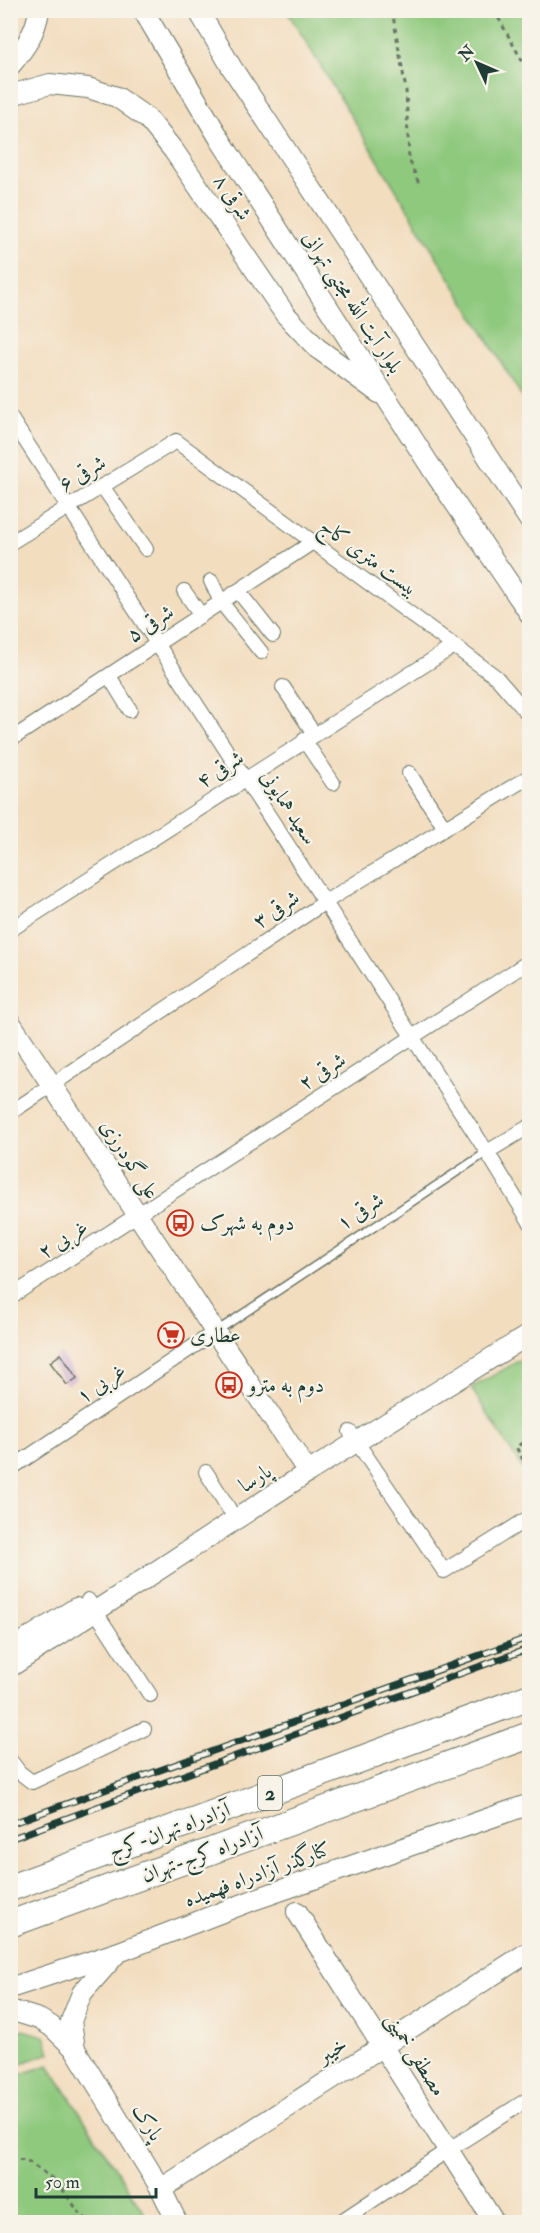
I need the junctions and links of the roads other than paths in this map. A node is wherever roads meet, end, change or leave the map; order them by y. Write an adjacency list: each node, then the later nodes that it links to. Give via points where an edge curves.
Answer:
1 (39, 10): 4 (street, via 28,43)
2 (143, 10): 6 (street, بلوار آیت الله مجتبی تهرانی, via 221,141)
3 (198, 10): 11 (street, بلوار آیت الله مجتبی تهرانی, via 232,68)
4 (10, 66)
5 (10, 98): 6 (street, ۸ شرقی, via 50,84 88,88 117,97 148,119 285,314 317,348)
6 (388, 400): 19 (street, بلوار آیت الله مجتبی تهرانی)
7 (10, 417): 10 (street, سعید همایونی)
8 (176, 441): 9 (street, ۶ شرقی); 12 (street, بیست متری کاج)
9 (102, 486): 10 (street, ۶ شرقی); 14 (street)
10 (68, 506): 13 (street, ۶ شرقی); 22 (street, سعید همایونی)
11 (530, 521)
12 (313, 542): 17 (street, ۵ شرقی); 23 (street, بیست متری کاج)
13 (10, 543)
14 (146, 549)
15 (211, 581): 18 (street)
16 (184, 591): 20 (street)
17 (238, 591): 18 (street, ۵ شرقی); 21 (street)
18 (221, 602): 20 (street, ۵ شرقی); 24 (street)
19 (530, 614)
20 (201, 615): 22 (street, ۵ شرقی)
21 (273, 635)
22 (158, 644): 25 (street, ۵ شرقی); 33 (street, سعید همایونی)
23 (454, 646): 28 (street, بیست متری کاج, via 496,677); 29 (street, ۴ شرقی)
24 (261, 652)
25 (109, 676): 27 (street); 30 (street, ۵ شرقی)
26 (283, 687): 29 (street)
27 (130, 710)
28 (530, 716)
29 (309, 737): 33 (street, ۴ شرقی); 34 (street)
30 (10, 740)
31 (409, 773): 35 (street)
32 (530, 777): 35 (street, ۳ شرقی)
33 (245, 778): 36 (street, سعید همایونی); 37 (street, ۴ شرقی)
34 (333, 783)
35 (445, 828): 36 (street, ۳ شرقی)
36 (325, 902): 40 (street, سعید همایونی); 41 (street, ۳ شرقی)
37 (10, 930)
38 (530, 961): 40 (street, ۲ شرقی)
39 (10, 1022): 41 (street, علی گودرزی)
40 (412, 1037): 44 (street, سعید همایونی); 45 (street, ۲ شرقی)
41 (52, 1085): 42 (street, ۳ شرقی); 45 (street, علی گودرزی)
42 (10, 1113)
43 (530, 1125): 44 (street, ۱ شرقی)
44 (487, 1152): 46 (street, سعید همایونی); 49 (lane, ۱ شرقی)
45 (139, 1216): 47 (street, ۲ غربی); 49 (street, علی گودرزی)
46 (530, 1222)
47 (10, 1297)
48 (530, 1321): 51 (street, پارسا)
49 (215, 1332): 52 (street, علی گودرزی); 53 (street, ۱ غربی)
50 (530, 1334): 51 (street, پارسا)
51 (353, 1437): 52 (street, پارسا); 56 (street, via 444,1571)
52 (305, 1467): 55 (street, پارسا); 57 (street, پارسا)
53 (10, 1469)
54 (206, 1472): 55 (street)
55 (229, 1509): 57 (street, پارسا)
56 (530, 1517)
57 (92, 1606): 58 (street, پارسا); 59 (street, پارسا); 60 (street)
58 (10, 1650)
59 (10, 1667)
60 (150, 1695)
61 (530, 1697): 67 (highway, آزادراه تهران-کرج / 2)
62 (144, 1729): 64 (street, via 32,1782)
63 (530, 1735): 70 (highway, آزادراه کرج-تهران / 2)
64 (10, 1760)
65 (526, 1805): 66 (street, کنارگذر آزادراه فهمیده)
66 (317, 1877): 68 (street, کنارگذر آزادراه فهمیده); 69 (street)
67 (10, 1888)
68 (256, 1899): 69 (street); 72 (street, کنارگذر آزادراه فهمیده)
69 (297, 1912): 75 (street, مصطفی خمینی)
70 (10, 1924)
71 (530, 1951): 75 (street, خیبر)
72 (119, 1952): 73 (street, کنارگذر آزادراه فهمیده); 76 (street, via 82,1993 71,2021)
73 (13, 1987)
74 (10, 2010): 76 (street, via 51,2026)
75 (382, 2046): 78 (street, مصطفی خمینی); 79 (street, خیبر)
76 (75, 2049): 79 (street, پارک)
77 (530, 2098): 78 (street)
78 (448, 2150): 81 (street); 82 (street, مصطفی خمینی)
79 (161, 2188): 80 (street, پارک)
80 (177, 2223)
81 (340, 2223)
82 (494, 2223)

